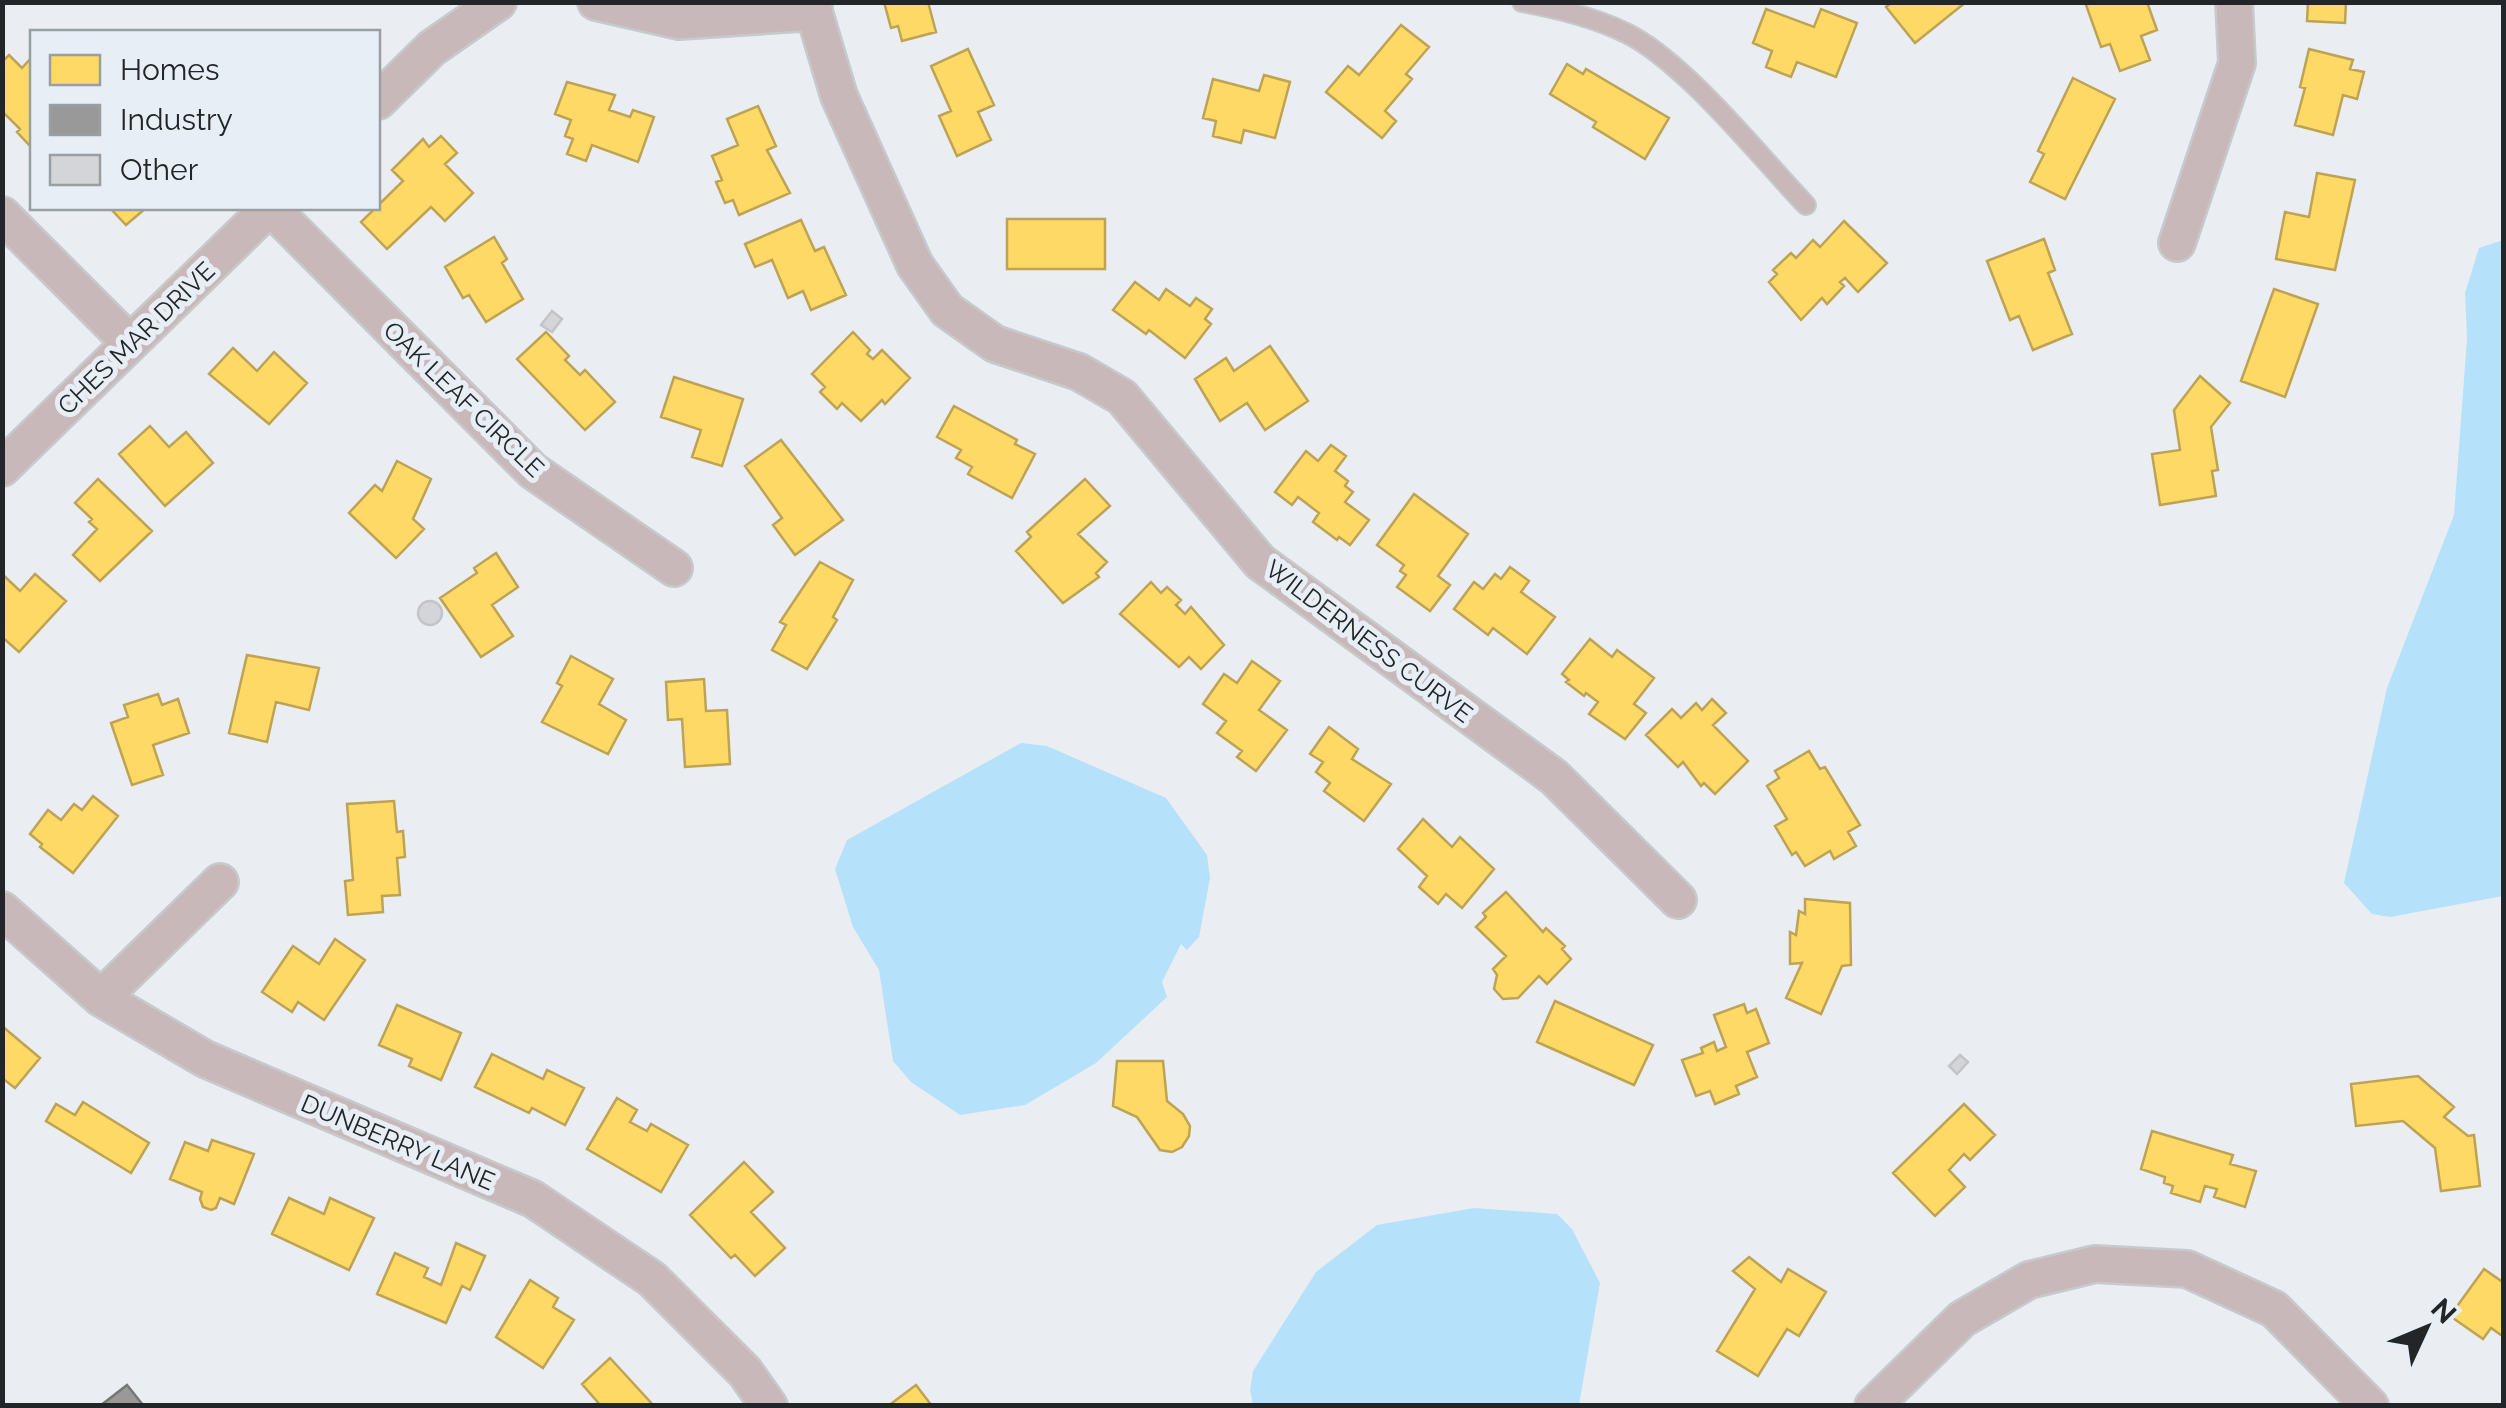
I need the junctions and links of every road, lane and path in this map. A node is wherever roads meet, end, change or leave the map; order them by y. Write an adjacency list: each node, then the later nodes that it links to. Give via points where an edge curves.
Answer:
1 (498, 2): 6 (street, via 432,48)
2 (596, 2): 5 (street, via 679,21)
3 (1522, 2): 7 (lane, via 1629,34 1682,74)
4 (2234, 2): 11 (street, via 2237,64)
5 (814, 7): 16 (street, WILDERNESS CURVE, via 846,113 916,265 948,310 995,344 1080,372 1122,397 1260,562 1554,778)
6 (380, 99)
7 (1806, 205)
8 (268, 210): 12 (street, CHES MAR DRIVE)
9 (272, 210): 14 (street, OAK LEAF CIRCLE, via 533,471)
10 (2, 215): 12 (street)
11 (2177, 243)
12 (130, 343): 13 (street, CHES MAR DRIVE)
13 (2, 468)
14 (674, 568)
15 (220, 882): 18 (street)
16 (1678, 900)
17 (2, 910): 18 (street, DUNBERRY LANE)
18 (101, 998): 19 (street, DUNBERRY LANE, via 205,1059 532,1199 652,1278)
19 (770, 1406)
20 (1873, 1406): 21 (street, via 1962,1319 2029,1280 2095,1264 2187,1269 2274,1309)
21 (2370, 1406)

